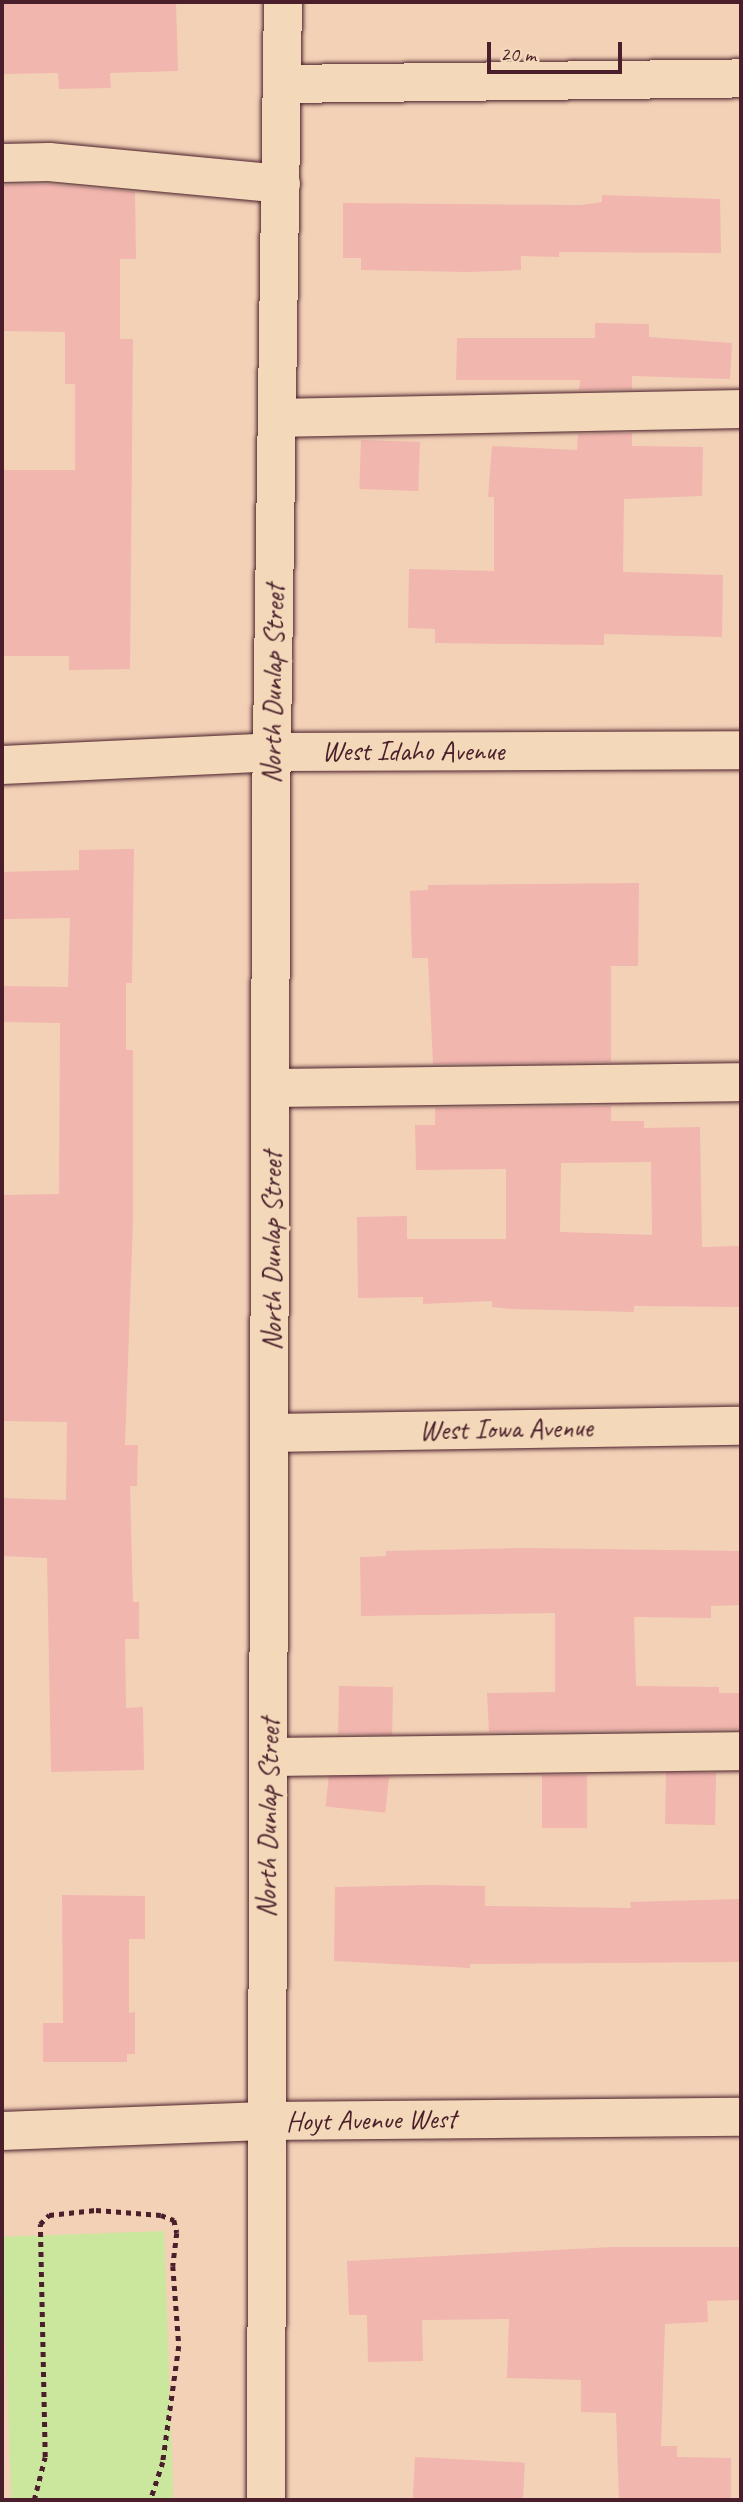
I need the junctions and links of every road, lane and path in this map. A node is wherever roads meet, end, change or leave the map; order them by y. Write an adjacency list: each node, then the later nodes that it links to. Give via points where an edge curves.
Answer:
1 (283, 2): 3 (street, North Dunlap Street)
2 (741, 78): 3 (street)
3 (282, 85): 5 (street, North Dunlap Street)
4 (2, 163): 5 (street, via 49,162)
5 (281, 184): 7 (street, North Dunlap Street)
6 (741, 409): 7 (street)
7 (279, 418): 9 (street, North Dunlap Street)
8 (741, 750): 9 (street, West Idaho Avenue)
9 (273, 751): 10 (street, West Idaho Avenue); 12 (street, North Dunlap Street)
10 (2, 765)
11 (741, 1082): 12 (street)
12 (273, 1088): 14 (street, North Dunlap Street)
13 (741, 1426): 14 (street, West Iowa Avenue)
14 (271, 1433): 16 (street, North Dunlap Street)
15 (741, 1751): 16 (street)
16 (270, 1757): 18 (street, North Dunlap Street)
17 (741, 2117): 18 (street, Hoyt Avenue West)
18 (264, 2121): 19 (street, Hoyt Avenue West); 22 (street, North Dunlap Street)
19 (2, 2132)
20 (34, 2500): 21 (path, via 45,2457 40,2224 49,2216 96,2210 161,2215 174,2220 177,2233 173,2266 179,2346 163,2462)
21 (151, 2500)
22 (266, 2500)

